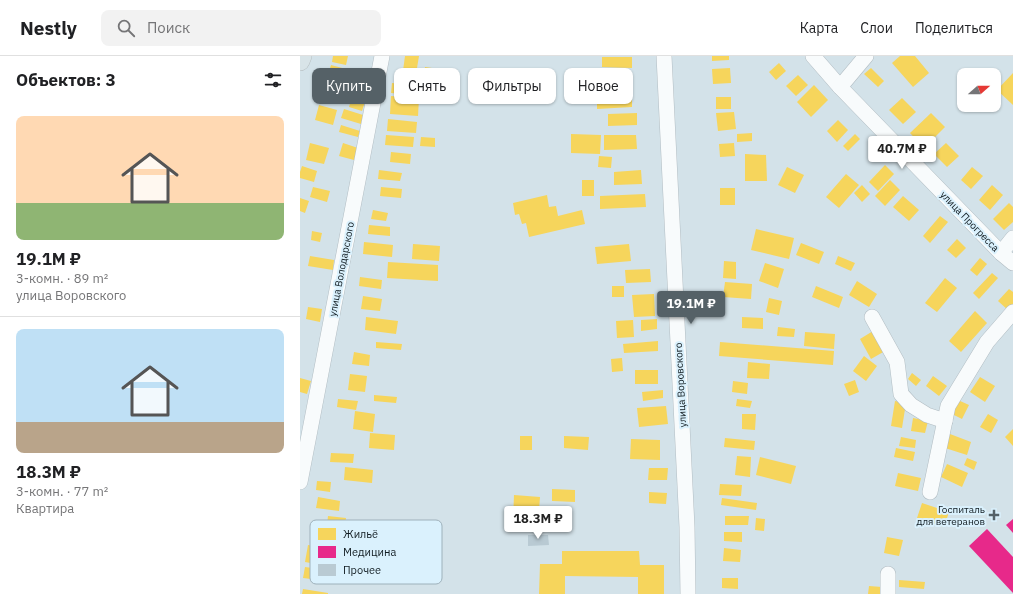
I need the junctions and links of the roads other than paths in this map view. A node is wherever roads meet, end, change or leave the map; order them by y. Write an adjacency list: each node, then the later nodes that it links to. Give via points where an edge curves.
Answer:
1 (302, 56): 6 (main road)
2 (382, 56): 14 (street, улица Володарского)
3 (664, 56): 17 (street, улица Воровского)
4 (813, 56): 7 (street, улица Прогресса)
5 (866, 56): 7 (street)
6 (300, 61)
7 (840, 87): 9 (street, улица Прогресса)
8 (1013, 238): 9 (street)
9 (1001, 253): 10 (street, улица Прогресса)
10 (1013, 263)
11 (1013, 312): 13 (street, via 987,342 948,406)
12 (872, 317): 13 (street, via 897,362 901,394 910,406)
13 (945, 421): 15 (street)
14 (300, 482)
15 (930, 492)
16 (888, 574): 18 (street)
17 (688, 594)
18 (888, 594)

